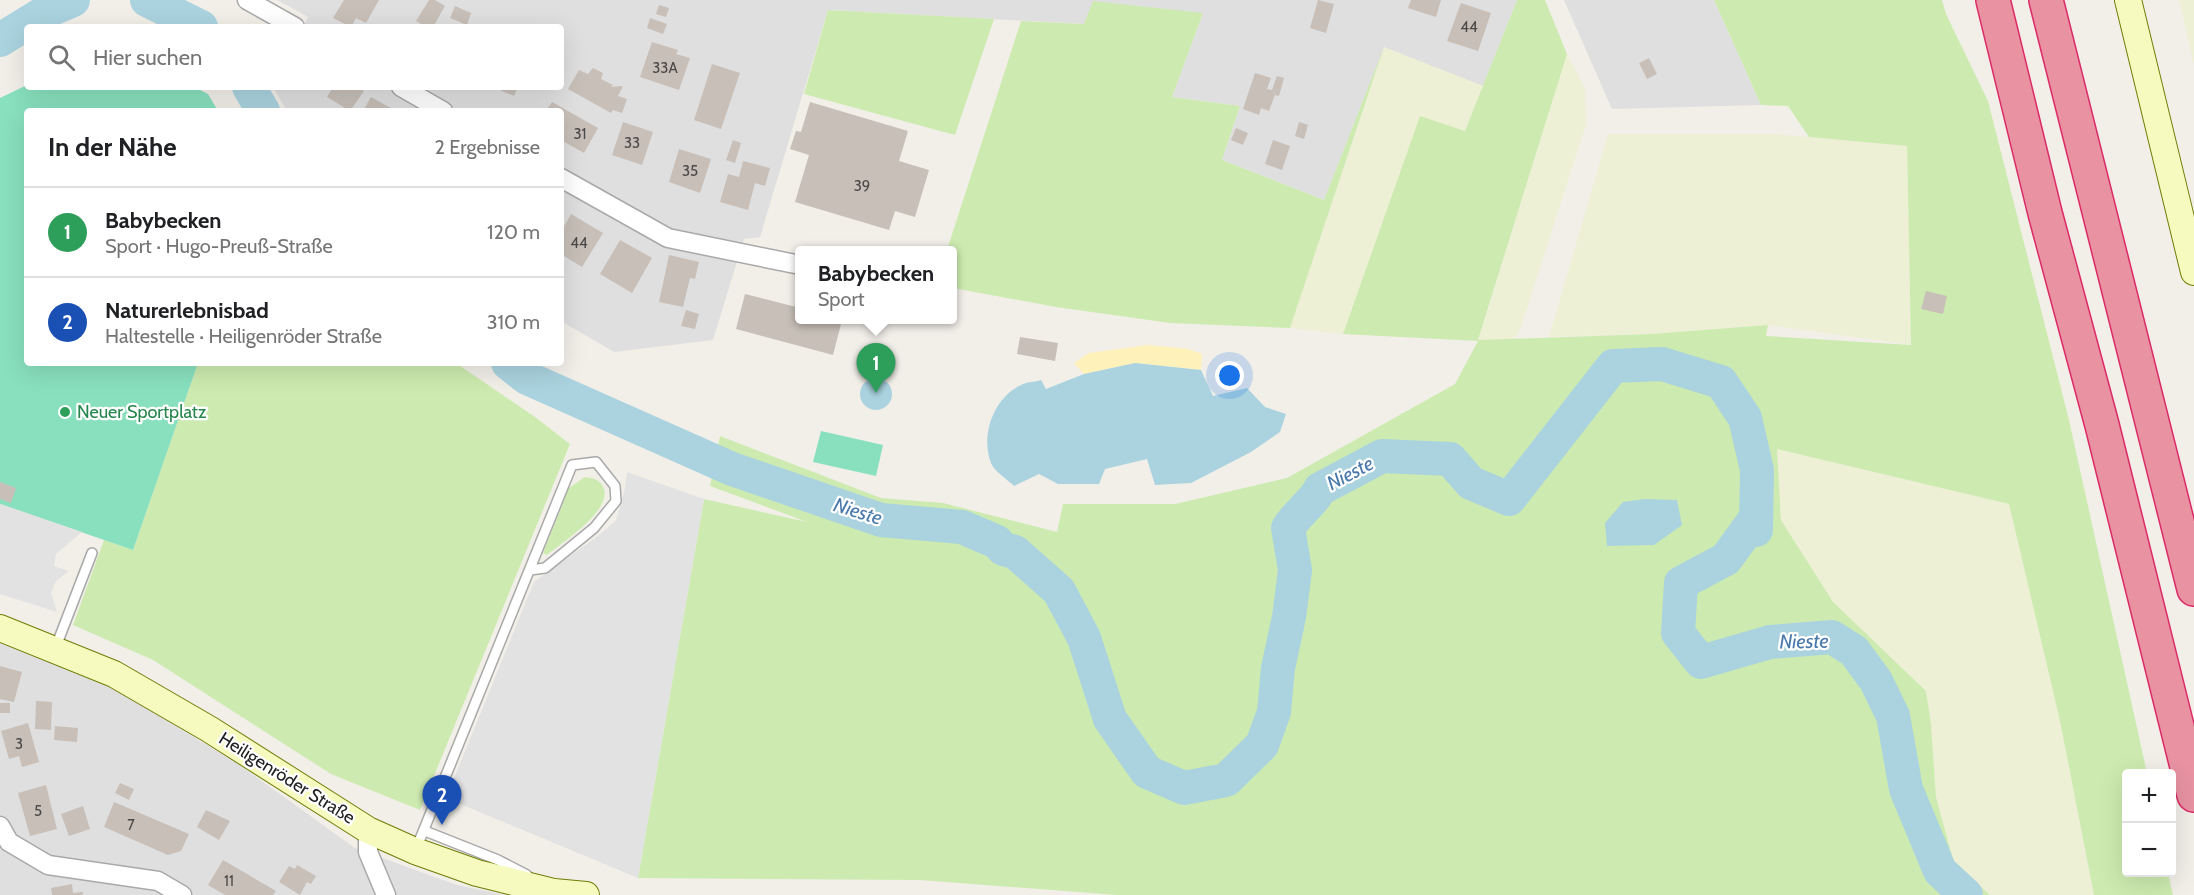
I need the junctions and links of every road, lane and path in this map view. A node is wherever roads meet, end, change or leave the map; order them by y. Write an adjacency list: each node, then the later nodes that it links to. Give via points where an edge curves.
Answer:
1 (247, 0): 5 (street)
2 (1993, 0): 16 (highway)
3 (2046, 0): 13 (highway)
4 (2128, 0): 10 (street)
5 (290, 24)
6 (406, 90): 7 (street)
7 (438, 108)
8 (564, 180): 9 (street, via 668,238)
9 (795, 264)
10 (2194, 272)
11 (92, 553): 15 (lane)
12 (530, 570): 12 (lane, via 572,465 596,462 615,486 616,501 594,528 545,568); 19 (lane)
13 (2194, 589)
14 (0, 628): 15 (street, Heiligenröder Straße)
15 (56, 649): 18 (street, Heiligenröder Straße, via 114,674 209,729)
16 (2194, 795)
17 (0, 826): 20 (street, via 9,842 48,865 158,881)
18 (368, 830): 19 (street, Heiligenröder Straße); 21 (street, via 368,852)
19 (420, 841): 22 (street, Heiligenröder Straße, via 477,873 554,892)
20 (182, 895)
21 (386, 895)
22 (586, 895)

